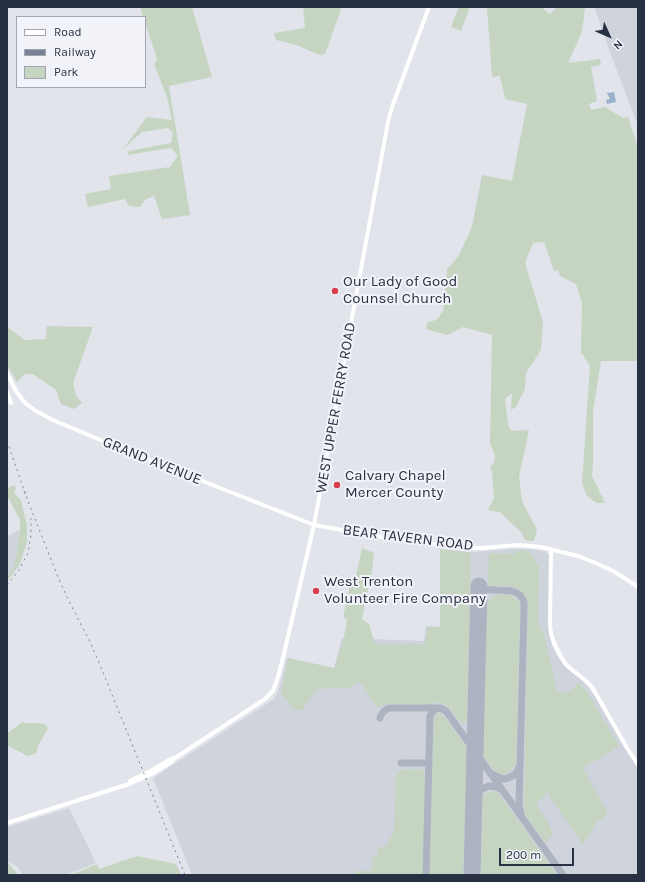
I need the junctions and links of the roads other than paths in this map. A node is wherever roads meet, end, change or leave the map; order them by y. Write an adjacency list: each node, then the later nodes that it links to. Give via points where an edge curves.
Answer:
1 (429, 7): 5 (main road, WEST UPPER FERRY ROAD, via 388,122)
2 (8, 376): 5 (main road, GRAND AVENUE, via 25,403 55,421)
3 (7, 392): 4 (main road)
4 (11, 403)
5 (314, 525): 6 (main road, BEAR TAVERN ROAD, via 457,547 524,545); 11 (main road, WEST UPPER FERRY ROAD, via 283,658 274,687 265,699 150,775)
6 (551, 549): 7 (main road, BEAR TAVERN ROAD); 8 (main road)
7 (562, 552): 8 (main road, via 555,555); 9 (main road, BEAR TAVERN ROAD, via 596,563)
8 (551, 562): 10 (main road, via 550,624 556,647 568,666 592,687)
9 (638, 587)
10 (638, 765)
11 (7, 822)

